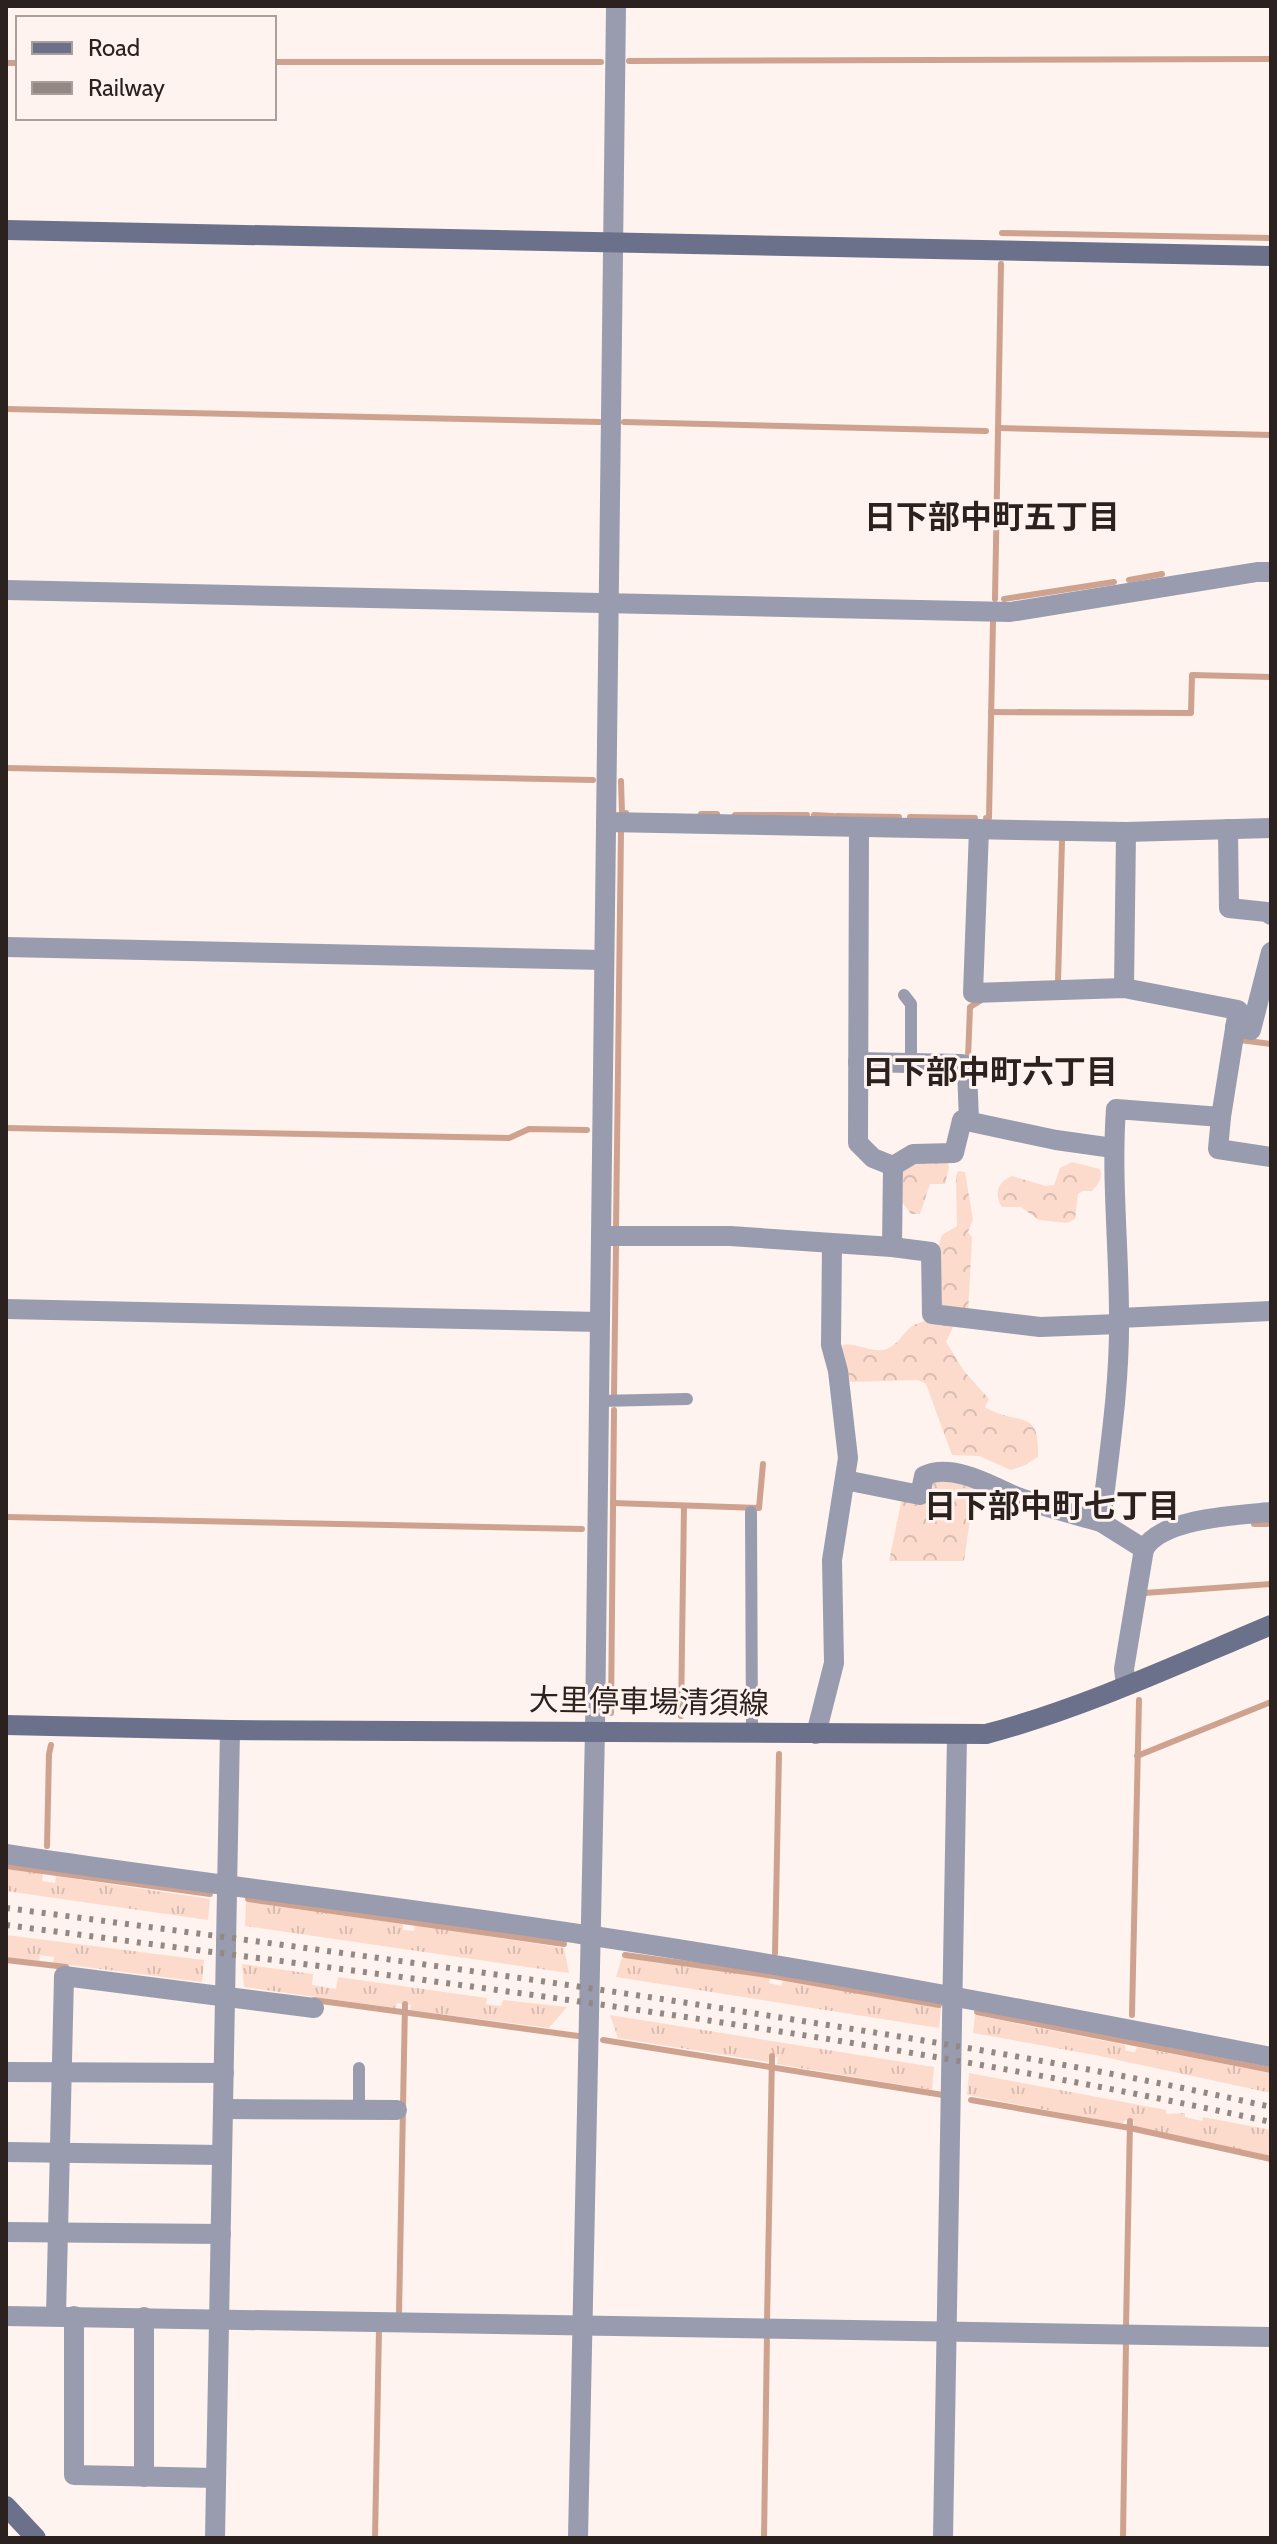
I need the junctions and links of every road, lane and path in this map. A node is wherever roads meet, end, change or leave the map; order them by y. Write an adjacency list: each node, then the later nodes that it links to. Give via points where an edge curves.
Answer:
1 (616, 6): 3 (street)
2 (6, 230): 3 (street)
3 (613, 244): 4 (street); 7 (street)
4 (1271, 256)
5 (1271, 572): 7 (street, via 1010,612)
6 (6, 590): 7 (street)
7 (608, 604): 8 (street)
8 (606, 822): 9 (street); 17 (street)
9 (859, 827): 11 (street); 21 (street)
10 (1271, 828): 12 (street)
11 (979, 829): 13 (street); 18 (street, via 973,993)
12 (1228, 829): 13 (street); 14 (street, via 1229,908)
13 (1126, 832): 18 (street)
14 (1271, 915)
15 (6, 947): 17 (street)
16 (1271, 952): 20 (street, via 1251,1030)
17 (604, 960): 28 (street)
18 (1124, 988): 20 (street, via 1238,1010)
19 (904, 995): 22 (lane, via 911,1004)
20 (1235, 1027): 23 (street)
21 (858, 1062): 22 (street); 27 (street, via 858,1143 873,1158)
22 (911, 1063): 24 (street, via 962,1064 967,1069)
23 (1221, 1117): 25 (street, via 1116,1109); 26 (street, via 1218,1149)
24 (969, 1121): 25 (street); 27 (street, via 962,1120 954,1153 913,1154)
25 (1113, 1148): 33 (street)
26 (1271, 1157)
27 (893, 1166): 30 (street)
28 (601, 1236): 29 (street, via 730,1236); 34 (street)
29 (832, 1244): 30 (street); 37 (street, via 831,1345 847,1431)
30 (892, 1247): 33 (street, via 931,1252 932,1314 1040,1327)
31 (6, 1309): 34 (street)
32 (1271, 1311): 33 (street)
33 (1119, 1321): 40 (street, via 1116,1400)
34 (600, 1322): 36 (street)
35 (687, 1399): 36 (lane)
36 (599, 1401): 46 (street)
37 (845, 1480): 40 (street, via 920,1495 924,1476 935,1471 982,1479 1018,1497); 48 (street, via 832,1560 834,1663)
38 (751, 1512): 47 (lane)
39 (1271, 1512): 41 (street, via 1191,1523 1167,1530)
40 (1101, 1522): 41 (street)
41 (1144, 1549): 43 (street, via 1124,1669)
42 (1271, 1625): 43 (street, 大里停車場清須線)
43 (1126, 1685): 49 (street, 大里停車場清須線, via 1017,1726)
44 (6, 1725): 45 (street, 大里停車場清須線)
45 (230, 1730): 46 (street, 大里停車場清須線); 51 (street)
46 (595, 1730): 47 (street, 大里停車場清須線); 52 (street)
47 (752, 1733): 48 (street, 大里停車場清須線)
48 (816, 1734): 49 (street, 大里停車場清須線)
49 (957, 1736): 54 (street)
50 (6, 1854): 51 (street)
51 (227, 1885): 52 (street); 53 (street)
52 (589, 1935): 54 (street); 74 (street)
53 (225, 1995): 55 (street); 59 (street, via 64,1976); 60 (street)
54 (954, 1995): 56 (street); 75 (street)
55 (314, 2008)
56 (1271, 2057)
57 (359, 2068): 62 (lane)
58 (6, 2072): 59 (street)
59 (62, 2072): 60 (street); 65 (street)
60 (224, 2073): 61 (street)
61 (223, 2109): 62 (street); 66 (street)
62 (359, 2110): 63 (street)
63 (397, 2110)
64 (6, 2152): 65 (street)
65 (60, 2152): 66 (street); 68 (street)
66 (222, 2155): 69 (street)
67 (6, 2232): 68 (street)
68 (58, 2232): 69 (street); 71 (street)
69 (221, 2234): 73 (street)
70 (6, 2316): 71 (street)
71 (65, 2316): 72 (street); 77 (street, via 74,2475)
72 (144, 2317): 73 (street); 77 (street)
73 (219, 2318): 74 (street); 78 (street)
74 (582, 2326): 75 (street); 82 (street)
75 (948, 2332): 76 (street); 83 (street)
76 (1271, 2337)
77 (144, 2477): 78 (street)
78 (216, 2478): 81 (street)
79 (6, 2506): 80 (street)
80 (36, 2538)
81 (215, 2538)
82 (578, 2538)
83 (943, 2538)

